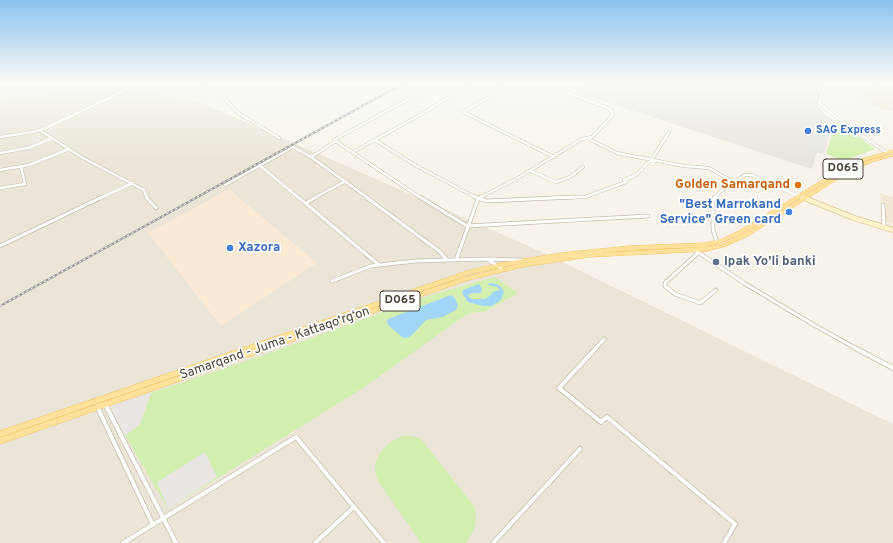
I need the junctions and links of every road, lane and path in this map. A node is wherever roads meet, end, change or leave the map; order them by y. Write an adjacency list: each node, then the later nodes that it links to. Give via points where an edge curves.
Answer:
1 (88, 108): 8 (street)
2 (234, 108): 12 (street)
3 (390, 108): 15 (street, via 334,140)
4 (431, 108): 14 (street)
5 (469, 108): 23 (street, via 463,112)
6 (608, 108): 13 (street, via 613,115 592,137)
7 (826, 108): 20 (street)
8 (39, 130): 10 (street); 11 (street)
9 (670, 132): 24 (street)
10 (0, 137)
11 (53, 138): 16 (street); 19 (street, via 28,148)
12 (279, 138)
13 (587, 138): 23 (street); 24 (street, via 617,153)
14 (375, 140): 18 (street); 36 (street)
15 (336, 141): 18 (street); 22 (street)
16 (69, 149): 26 (street); 31 (street)
17 (893, 151): 20 (main road, D065)
18 (353, 152): 41 (street, via 414,194)
19 (0, 153)
20 (887, 153): 35 (main road, D065, via 848,166)
21 (893, 155): 35 (main road, D065, via 851,169)
22 (311, 157): 25 (street, via 293,147); 30 (street)
23 (554, 157): 29 (street)
24 (652, 159): 32 (street, via 709,168); 36 (street, via 625,181 585,197 487,201)
25 (259, 165): 33 (street); 37 (street)
26 (20, 167): 28 (street); 34 (street, via 25,184)
27 (583, 167): 29 (street, via 570,177 556,182)
28 (0, 170)
29 (531, 171): 36 (street)
30 (344, 182): 37 (street); 48 (street, via 439,251)
31 (133, 183): 39 (street, via 144,190 147,199); 45 (street)
32 (735, 183): 35 (street, via 749,174); 44 (street, via 722,190 714,200 713,225)
33 (225, 185)
34 (0, 188)
35 (801, 197): 42 (street); 44 (main road, Samarqand - Juma - Kattaqo‘rg‘on / D065, via 741,232); 46 (main road, Samarqand - Juma - Kattaqo‘rg‘on / D065, via 739,239 717,247)
36 (478, 199): 41 (street)
37 (306, 204): 51 (street)
38 (883, 205): 42 (street)
39 (156, 208)
40 (648, 216): 41 (street)
41 (467, 226): 49 (street)
42 (884, 227): 43 (street)
43 (893, 230)
44 (718, 242): 46 (main road, Samarqand - Juma - Kattaqo‘rg‘on / D065)
45 (0, 246)
46 (694, 250): 50 (main road, Samarqand - Juma - Kattaqo‘rg‘on / D065, via 588,252); 52 (main road, Samarqand - Juma - Kattaqo‘rg‘on / D065, via 589,255); 54 (street, via 665,286 675,294 702,303); 56 (street, via 744,284)
47 (487, 259): 49 (street); 50 (street); 52 (street)
48 (447, 260): 49 (street); 51 (street)
49 (456, 260)
50 (525, 260): 52 (main road, Samarqand - Juma - Kattaqo‘rg‘on / D065)
51 (379, 265): 53 (street)
52 (500, 267): 57 (main road, Samarqand - Juma - Kattaqo‘rg‘on / D065); 59 (main road, Samarqand - Juma - Kattaqo‘rg‘on / D065, via 442,281)
53 (332, 281)
54 (716, 290)
55 (604, 339): 70 (street, via 558,388 601,422 607,417 735,524)
56 (893, 368)
57 (105, 403): 58 (main road, Samarqand - Juma - Kattaqo‘rg‘on / D065); 63 (street)
58 (97, 406): 60 (main road, Samarqand - Juma - Kattaqo‘rg‘on / D065); 64 (street)
59 (0, 434)
60 (0, 441)
61 (580, 449): 69 (street)
62 (354, 507): 63 (street, via 296,437); 67 (street); 68 (street)
63 (163, 519): 64 (street); 66 (street)
64 (153, 525): 65 (street)
65 (123, 543)
66 (176, 543)
67 (315, 543)
68 (384, 543)
69 (493, 543)
70 (724, 543)

